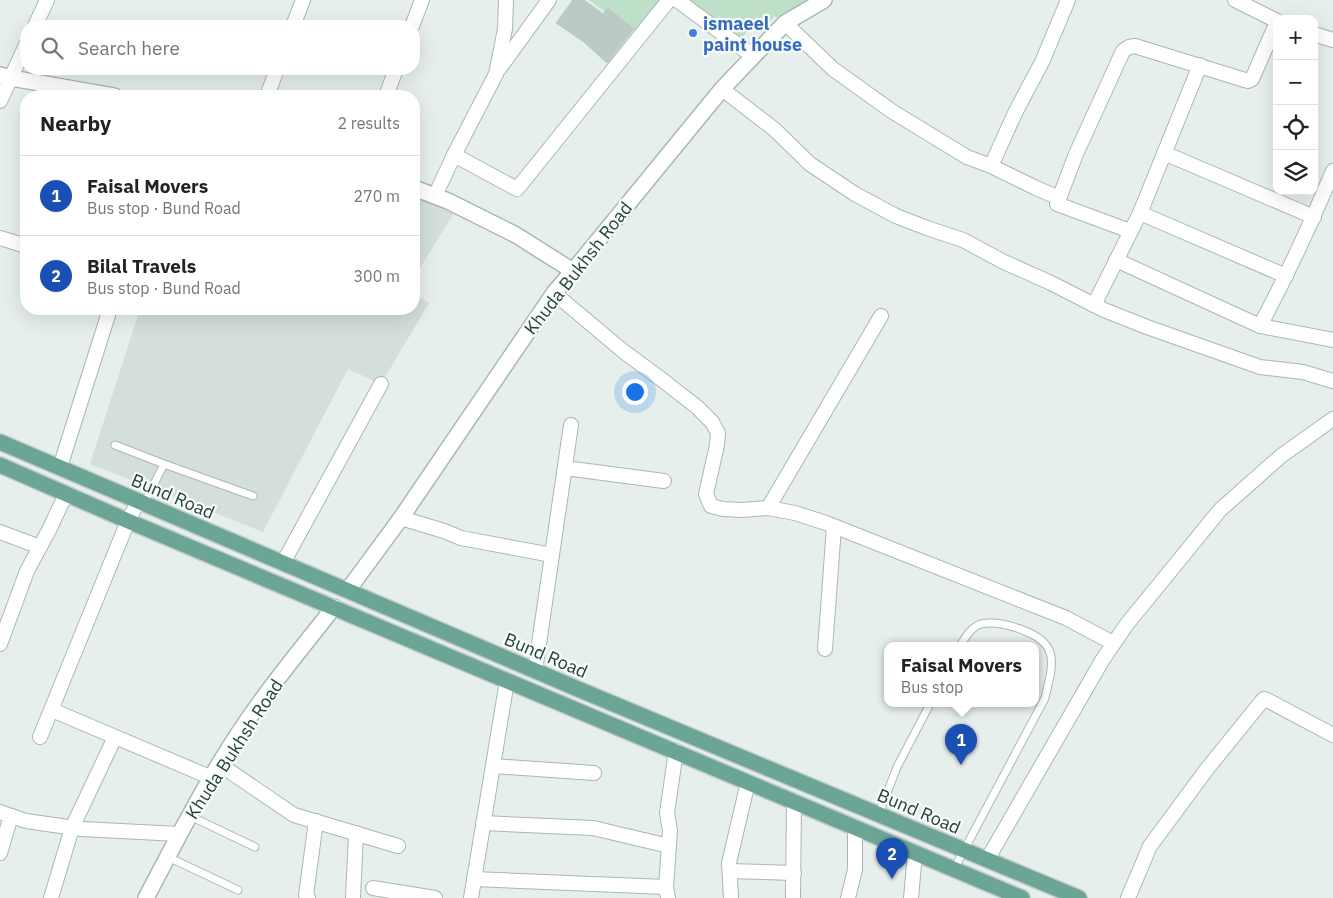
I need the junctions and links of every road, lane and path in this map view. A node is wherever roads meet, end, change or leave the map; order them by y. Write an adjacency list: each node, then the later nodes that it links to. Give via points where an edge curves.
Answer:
1 (47, 0): 12 (street)
2 (303, 0): 13 (street)
3 (422, 0): 14 (street)
4 (505, 0): 22 (street, via 505,29)
5 (549, 0): 22 (street)
6 (669, 0): 32 (street, via 517,189)
7 (677, 0): 20 (street)
8 (824, 0): 15 (street, Khuda Bukhsh Road)
9 (1068, 0): 33 (street, via 1042,62)
10 (1235, 0): 11 (street)
11 (1273, 19)
12 (38, 20)
13 (296, 20)
14 (414, 20)
15 (785, 23): 20 (street, Khuda Bukhsh Road); 33 (street, via 833,69 893,112 967,157)
16 (1273, 30): 21 (street, via 1252,79 1248,81)
17 (1318, 35): 18 (street)
18 (1333, 40)
19 (20, 54): 25 (street)
20 (753, 56): 26 (street, Khuda Bukhsh Road)
21 (1200, 65): 31 (street); 37 (street, via 1135,46 1123,51)
22 (496, 74): 32 (street)
23 (275, 75): 28 (street)
24 (394, 75): 29 (street)
25 (6, 76): 27 (street); 30 (street)
26 (722, 89): 44 (street, Khuda Bukhsh Road); 47 (street, via 774,129 810,164 855,194 896,216 963,240)
27 (82, 90)
28 (269, 90)
29 (388, 90)
30 (0, 100)
31 (1164, 153): 38 (street); 39 (street)
32 (454, 155): 36 (street)
33 (991, 166): 37 (street)
34 (1333, 171): 39 (street)
35 (420, 190): 36 (street)
36 (435, 196): 44 (street, via 516,235)
37 (1059, 198): 40 (street, via 1057,204)
38 (1140, 213): 40 (street); 45 (street)
39 (1314, 217): 45 (street)
40 (1130, 231): 43 (street)
41 (0, 238): 42 (street)
42 (20, 244)
43 (1116, 260): 47 (street); 50 (street)
44 (573, 271): 46 (street, Khuda Bukhsh Road)
45 (1286, 276): 50 (street)
46 (554, 293): 66 (street, via 712,422 718,433 706,494 711,506 742,510); 67 (street, Khuda Bukhsh Road)
47 (1094, 305): 52 (street, via 1260,368 1303,372)
48 (108, 315): 60 (street)
49 (881, 316): 66 (street)
50 (1260, 326): 51 (street)
51 (1333, 340)
52 (1333, 381)
53 (381, 384): 73 (street)
54 (1333, 419): 77 (street, via 1281,456 1220,510)
55 (571, 425): 61 (street)
56 (0, 442): 60 (main road, Bund Road)
57 (115, 445): 58 (lane)
58 (164, 464): 64 (lane); 65 (lane)
59 (0, 465): 63 (main road)
60 (60, 467): 65 (main road, Bund Road)
61 (565, 468): 62 (street); 72 (street)
62 (664, 481)
63 (66, 494): 68 (main road); 71 (street)
64 (253, 496)
65 (141, 503): 68 (street); 73 (main road, Bund Road)
66 (768, 508): 69 (street, via 795,513)
67 (401, 518): 72 (street, via 462,538); 74 (street, Khuda Bukhsh Road)
68 (128, 521): 75 (main road); 83 (street)
69 (834, 527): 77 (street, via 1066,618); 79 (street)
70 (0, 532): 71 (street)
71 (40, 547): 78 (street)
72 (552, 555): 80 (street)
73 (284, 563): 74 (main road, Bund Road)
74 (348, 590): 80 (main road, Bund Road)
75 (334, 607): 81 (main road); 88 (street, Khuda Bukhsh Road, via 261,701)
76 (963, 642): 106 (lane, via 980,624 1018,628 1039,638 1048,649 1051,662 1045,698)
77 (1114, 643): 110 (street)
78 (0, 644)
79 (825, 650)
80 (535, 671): 95 (main road, Bund Road)
81 (507, 681): 87 (main road); 89 (street)
82 (928, 707): 95 (lane, via 897,767)
83 (52, 710): 85 (street); 86 (street)
84 (1333, 734): 131 (street, via 1264,699 1150,846)
85 (40, 737)
86 (115, 737): 91 (street); 100 (street)
87 (676, 752): 92 (main road); 104 (street, via 668,813)
88 (219, 764): 91 (street, Khuda Bukhsh Road); 97 (street, via 294,814)
89 (493, 766): 90 (street); 98 (street)
90 (594, 773)
91 (212, 778): 96 (street, Khuda Bukhsh Road)
92 (748, 782): 93 (main road); 112 (street)
93 (794, 802): 99 (main road); 113 (street)
94 (5, 814): 100 (street); 107 (street)
95 (879, 814): 106 (main road, Bund Road)
96 (190, 816): 102 (street, Khuda Bukhsh Road); 105 (lane)
97 (316, 821): 101 (street); 121 (street)
98 (484, 823): 104 (street, via 593,828); 114 (street)
99 (855, 827): 108 (main road); 127 (street, via 855,870)
100 (72, 828): 102 (street); 119 (street)
101 (356, 833): 103 (street); 122 (street)
102 (179, 834): 109 (street, Khuda Bukhsh Road)
103 (398, 846)
104 (669, 846): 117 (street)
105 (255, 848)
106 (964, 850): 110 (main road, Bund Road); 111 (lane)
107 (0, 853)
108 (915, 853): 111 (main road); 128 (street)
109 (168, 857): 116 (lane); 120 (street, Khuda Bukhsh Road)
110 (987, 860): 130 (main road, Bund Road)
111 (954, 869): 118 (main road)
112 (730, 871): 113 (street); 125 (street)
113 (794, 873): 126 (street)
114 (474, 879): 117 (street); 124 (street)
115 (373, 888): 123 (street)
116 (238, 890)
117 (667, 893)
118 (995, 893): 129 (main road)
119 (51, 898)
120 (146, 898)
121 (308, 898)
122 (353, 898)
123 (435, 898)
124 (471, 898)
125 (731, 898)
126 (793, 898)
127 (848, 898)
128 (911, 898)
129 (1022, 898)
130 (1079, 898)
131 (1128, 898)

